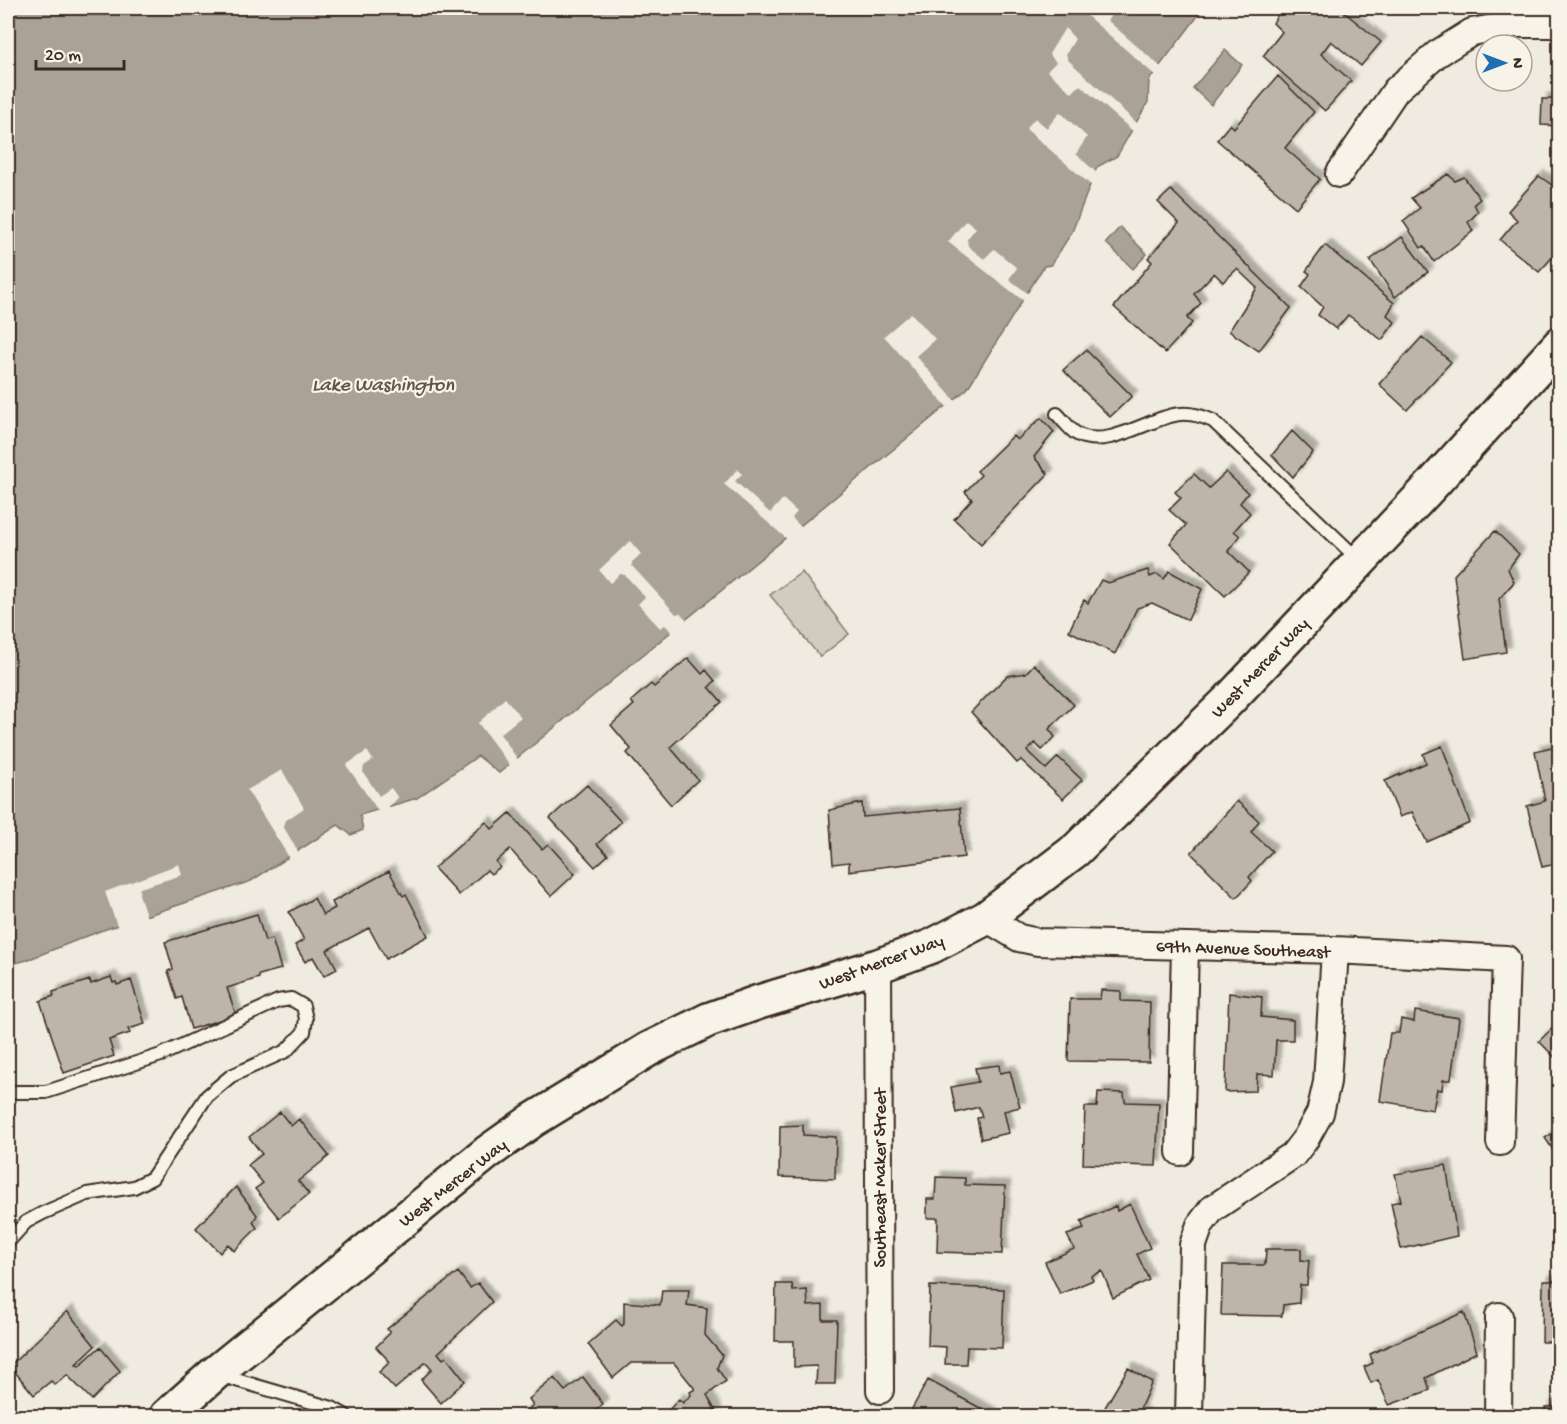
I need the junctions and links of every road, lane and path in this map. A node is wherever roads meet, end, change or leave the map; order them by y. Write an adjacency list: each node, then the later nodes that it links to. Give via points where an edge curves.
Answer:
1 (1525, 16): 2 (street); 3 (street, via 1515,24 1473,32 1437,54 1396,90)
2 (1560, 24)
3 (1339, 174)
4 (1560, 344): 6 (street, West Mercer Way)
5 (1057, 414): 6 (lane, via 1077,434 1091,438 1116,435 1179,414 1199,414 1213,421)
6 (1360, 561): 7 (street, West Mercer Way, via 1229,700 1076,850)
7 (986, 918): 8 (street, 69th Avenue Southeast, via 1018,938 1038,942); 10 (street, West Mercer Way, via 932,946)
8 (1185, 946): 9 (street, 69th Avenue Southeast); 13 (street)
9 (1335, 950): 12 (street, 69th Avenue Southeast, via 1506,959); 20 (street, via 1327,1082 1320,1113 1293,1155 1212,1209 1200,1225 1193,1245)
10 (878, 966): 16 (street, West Mercer Way, via 708,1020 649,1048 488,1152); 17 (street, Southeast Maker Street)
11 (8, 1092): 14 (lane, via 46,1092 160,1056 278,1001 291,999 303,1006 304,1032 286,1051 231,1076 207,1096 152,1178 134,1187 87,1194 43,1213 26,1222)
12 (1500, 1142)
13 (1180, 1152)
14 (8, 1242)
15 (1499, 1316): 21 (street)
16 (214, 1374): 18 (street, West Mercer Way); 19 (lane, via 332,1408)
17 (880, 1390)
18 (167, 1416)
19 (346, 1416)
20 (1190, 1416)
21 (1498, 1416)

